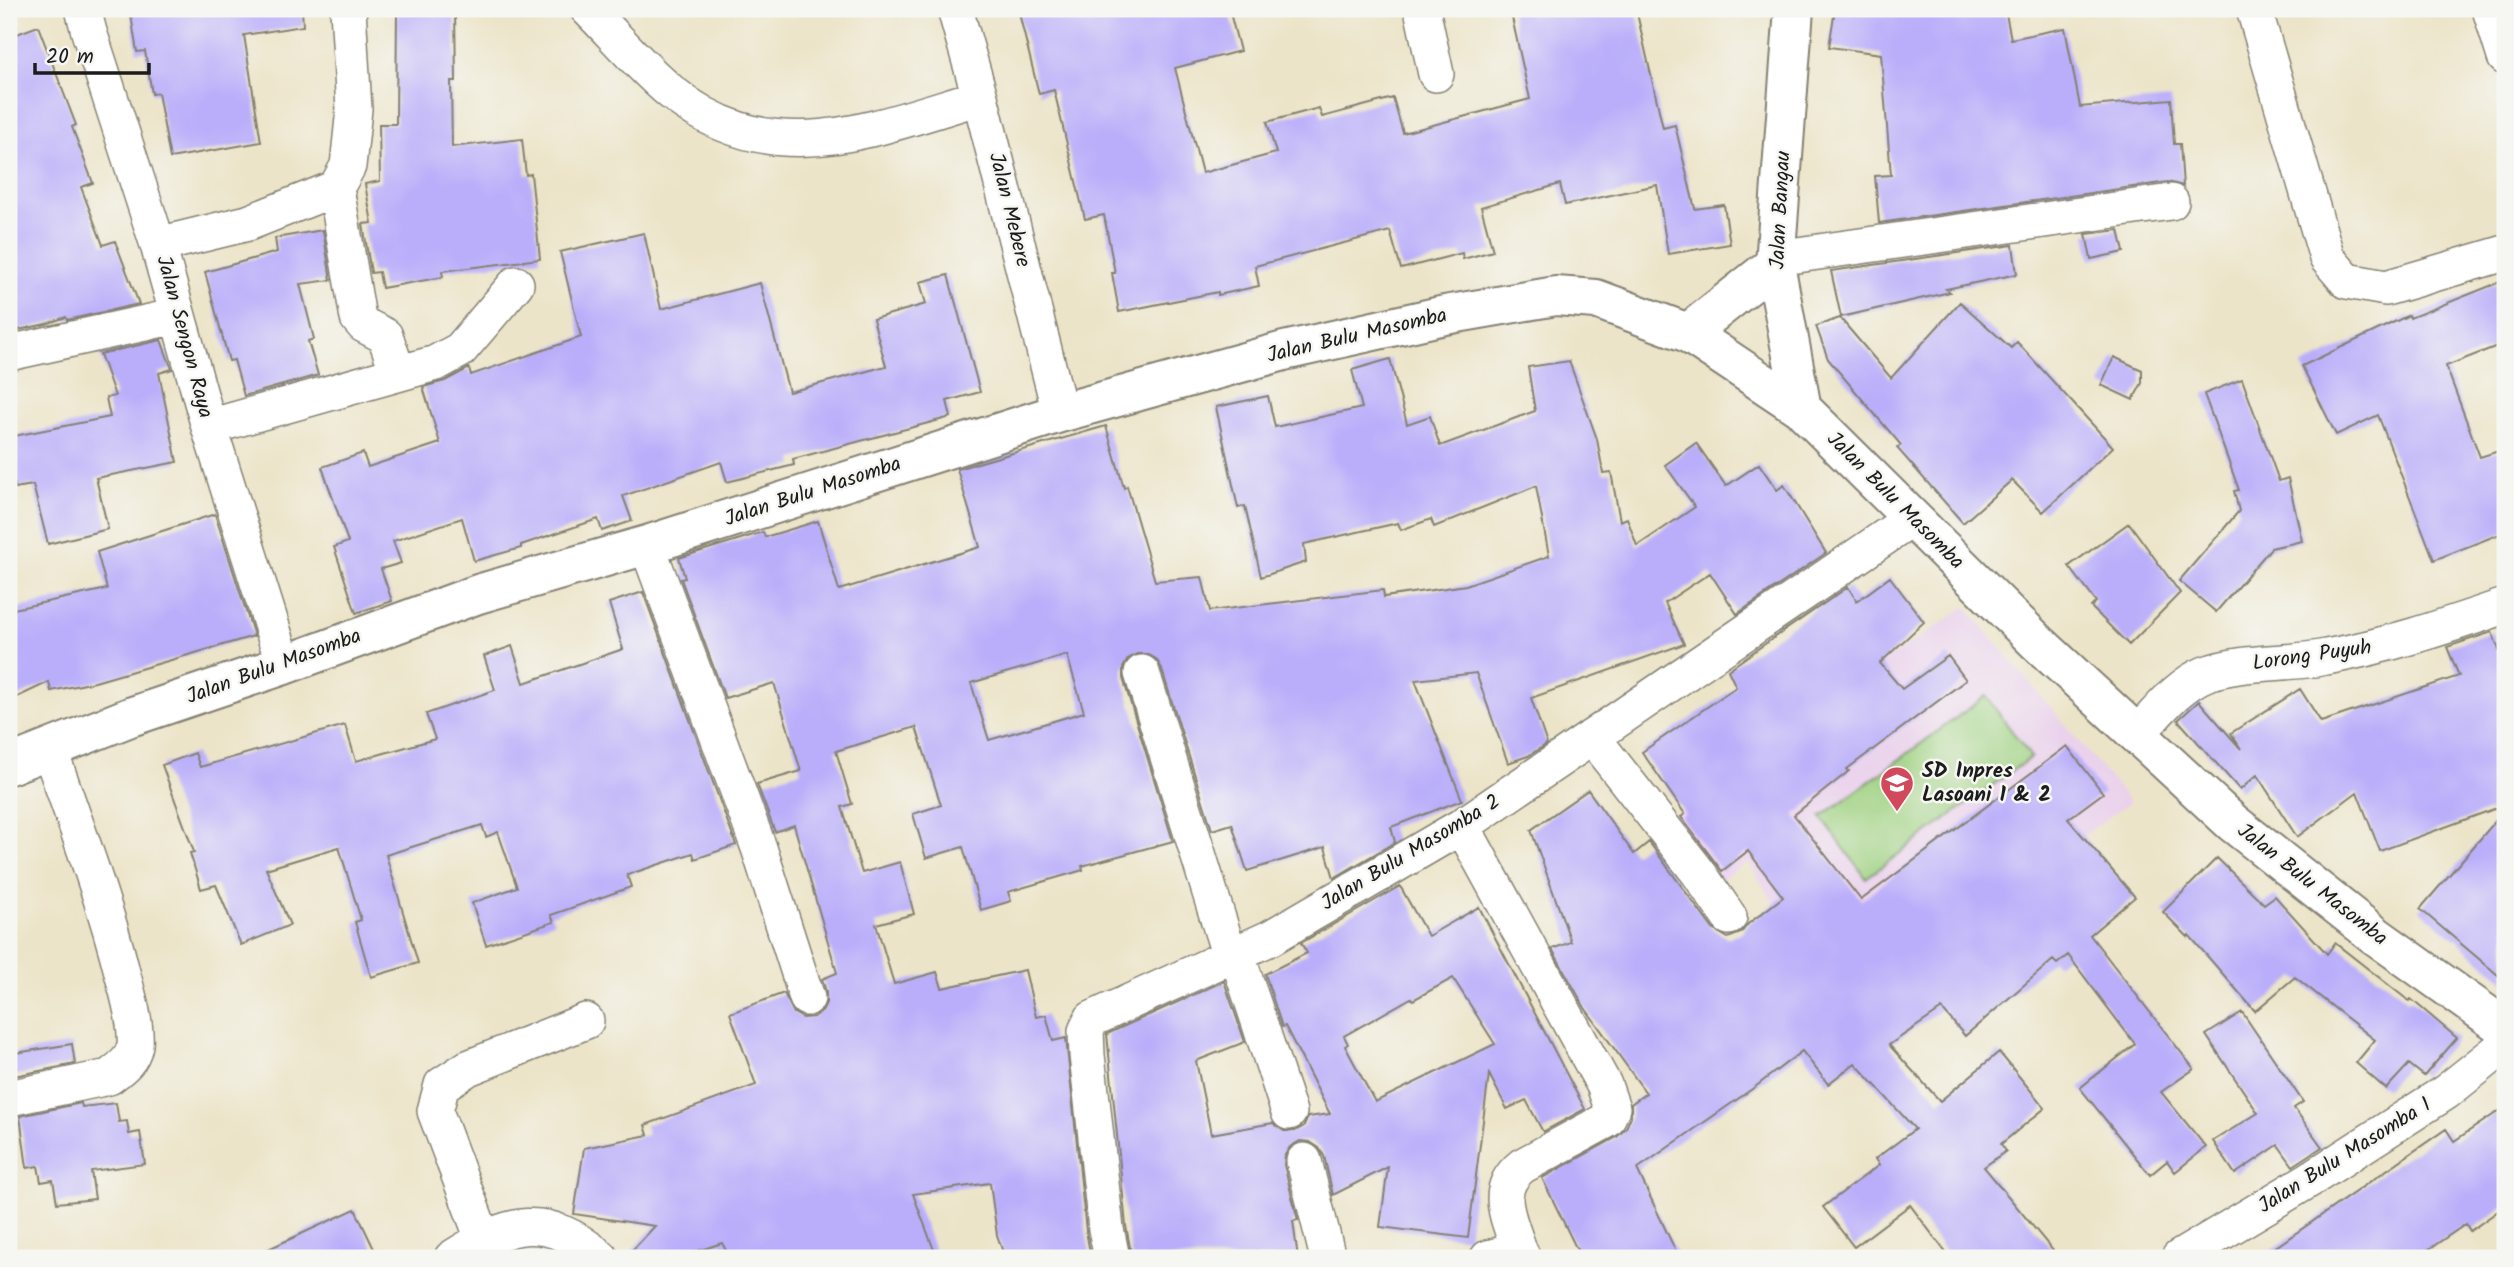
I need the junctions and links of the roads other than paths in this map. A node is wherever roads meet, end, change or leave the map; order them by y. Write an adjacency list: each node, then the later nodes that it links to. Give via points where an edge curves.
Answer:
1 (83, 9): 14 (street, Jalan Sengon Raya)
2 (348, 9): 12 (street, via 354,109 348,166)
3 (588, 9): 11 (street, via 671,92 711,118 746,132 787,139 854,134)
4 (955, 9): 11 (street, Jalan Mebere)
5 (1422, 9): 10 (street)
6 (1794, 9): 16 (street, Jalan Bangau)
7 (2254, 9): 15 (street, via 2327,258 2347,281 2386,288)
8 (2490, 9): 9 (street)
9 (2505, 57)
10 (1436, 74)
11 (980, 97): 23 (street, Jalan Mebere)
12 (336, 188): 14 (street, via 248,223); 21 (street, via 358,318 385,336)
13 (2171, 202): 16 (street)
14 (159, 245): 18 (street, Jalan Sengon Raya)
15 (2505, 253)
16 (1775, 261): 19 (street); 22 (street, Jalan Bangau)
17 (516, 284): 21 (street, via 460,350 436,363)
18 (177, 316): 20 (street); 24 (street, Jalan Sengon Raya)
19 (1688, 333): 22 (street, Jalan Bulu Masomba); 23 (street, Jalan Bulu Masomba, via 1596,299 1556,296 1523,300 1284,351)
20 (9, 353)
21 (398, 373): 24 (street)
22 (1802, 409): 25 (street, Jalan Bulu Masomba)
23 (1060, 413): 26 (street, Jalan Bulu Masomba)
24 (209, 427): 28 (street, Jalan Sengon Raya)
25 (1913, 518): 30 (street, Jalan Bulu Masomba); 31 (street, Jalan Bulu Masomba 2)
26 (647, 545): 28 (street, Jalan Bulu Masomba, via 478,594); 37 (street, via 759,848)
27 (2505, 606): 30 (street, Lorong Puyuh, via 2381,646 2205,675 2181,690)
28 (284, 665): 32 (street, Jalan Bulu Masomba, via 130,717)
29 (1142, 673): 36 (street)
30 (2137, 734): 39 (street, Jalan Bulu Masomba, via 2233,823 2376,936)
31 (1592, 737): 34 (street, Jalan Bulu Masomba 2); 35 (street)
32 (50, 751): 33 (street, Jalan Bulu Masomba); 41 (street, via 110,923 135,1042 131,1057 109,1077)
33 (9, 765)
34 (1462, 826): 36 (street, Jalan Bulu Masomba 2); 45 (street, via 1612,1108 1607,1120 1511,1174 1505,1194)
35 (1729, 918)
36 (1233, 956): 42 (street); 48 (street, Jalan Bulu Masomba 2, via 1087,1025 1105,1229)
37 (807, 998)
38 (586, 1021): 44 (street, via 468,1069 442,1085 435,1111)
39 (2505, 1028)
40 (2505, 1045): 50 (street, Jalan Bulu Masomba 1, via 2445,1092)
41 (9, 1098)
42 (1289, 1112)
43 (1304, 1161): 49 (street)
44 (483, 1239): 46 (street); 47 (street, via 515,1226 541,1226 559,1231)
45 (1510, 1255)
46 (452, 1258)
47 (601, 1258)
48 (1112, 1258)
49 (1328, 1258)
50 (2179, 1258)

